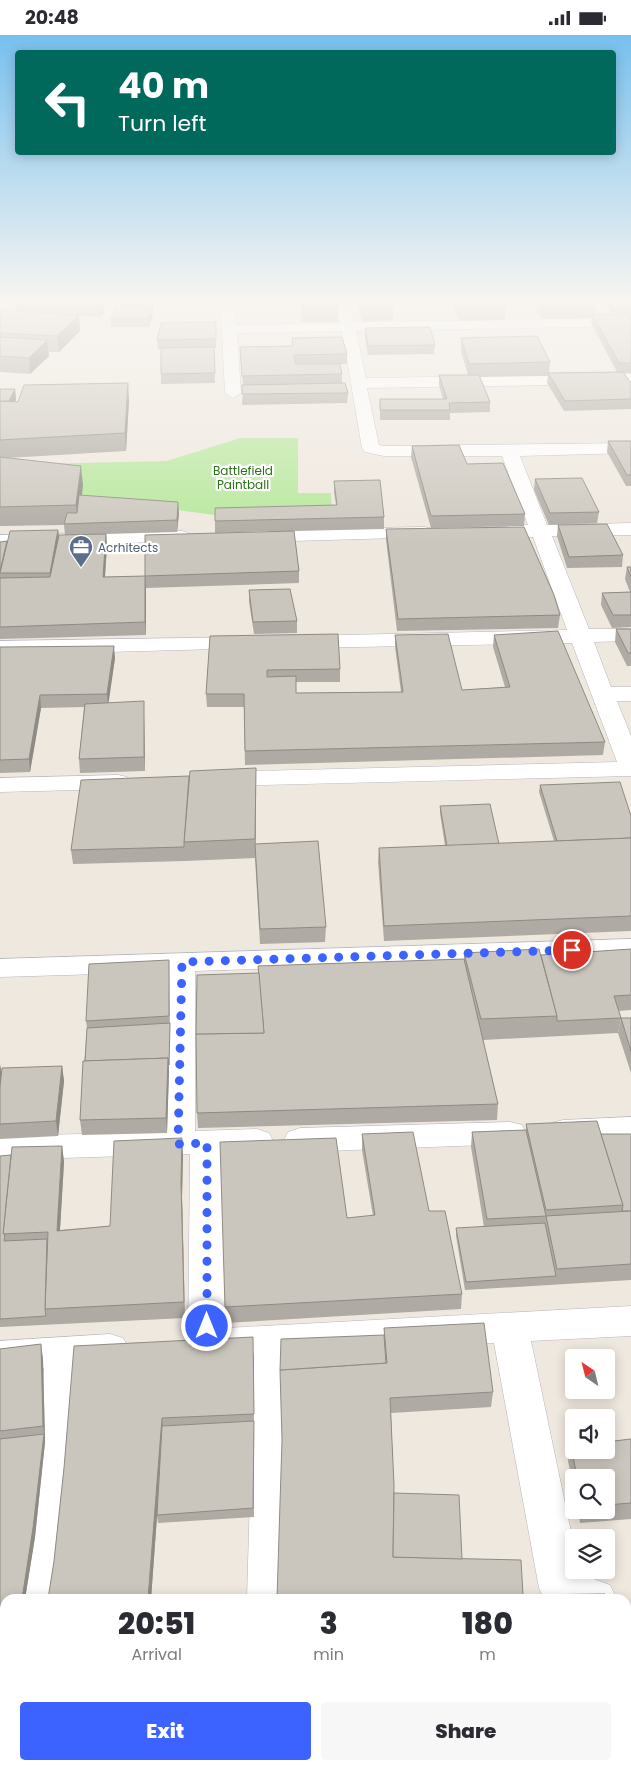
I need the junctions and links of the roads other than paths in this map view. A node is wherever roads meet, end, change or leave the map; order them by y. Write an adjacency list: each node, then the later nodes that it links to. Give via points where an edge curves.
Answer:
1 (232, 383): 4 (street)
2 (360, 383): 3 (street); 6 (street, via 371,448 376,451)
3 (365, 383)
4 (233, 393)
5 (631, 448): 6 (street)
6 (509, 451): 8 (street)
7 (631, 529): 8 (street)
8 (538, 531): 9 (street); 15 (street)
9 (469, 532)
10 (439, 533): 11 (street)
11 (239, 536)
12 (200, 537): 13 (street)
13 (0, 541)
14 (631, 635): 15 (street)
15 (580, 637): 16 (street); 18 (street)
16 (0, 648)
17 (631, 694): 18 (street)
18 (602, 695): 19 (street)
19 (631, 768): 20 (street)
20 (197, 780)
21 (138, 781): 22 (street)
22 (0, 785)
23 (631, 948): 24 (street)
24 (182, 962): 25 (street); 27 (street)
25 (0, 968)
26 (631, 1128): 27 (street)
27 (193, 1144): 28 (street); 31 (street, via 193,1345)
28 (0, 1148)
29 (631, 1321): 30 (street)
30 (510, 1327): 31 (street); 37 (street, via 561,1588)
31 (273, 1341): 36 (street)
32 (140, 1348): 33 (street)
33 (64, 1352): 34 (street); 35 (street)
34 (0, 1356)
35 (42, 1594)
36 (268, 1594)
37 (580, 1594)

